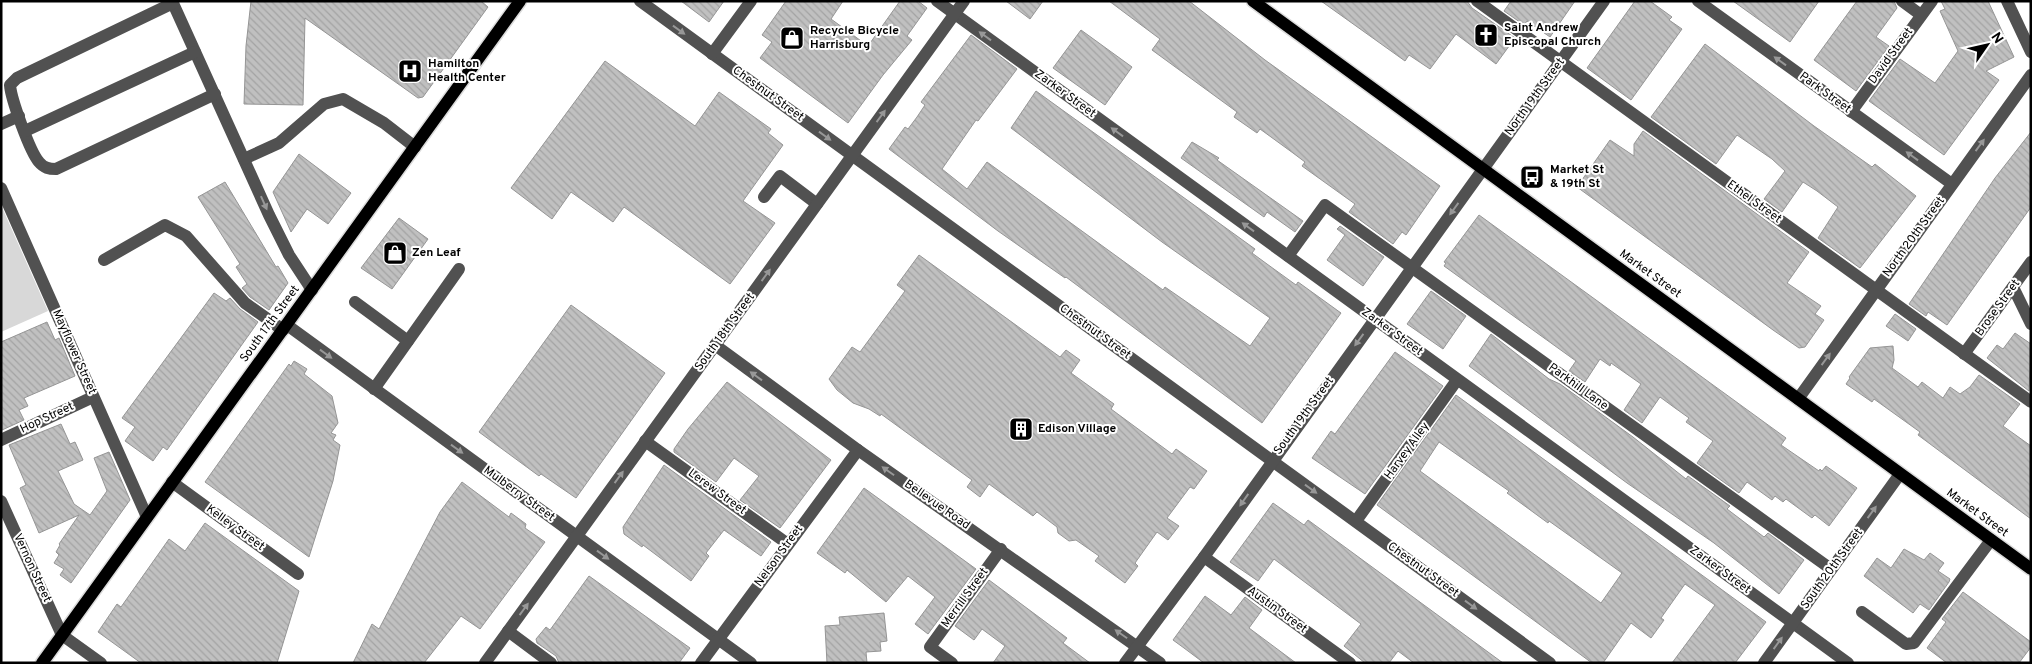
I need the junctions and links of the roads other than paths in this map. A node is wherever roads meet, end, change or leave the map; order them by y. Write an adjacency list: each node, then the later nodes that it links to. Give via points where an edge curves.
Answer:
1 (520, 1): 26 (main road, South 17th Street)
2 (640, 1): 18 (street, Chestnut Street, one-way to 18)
3 (750, 1): 18 (street)
4 (937, 1): 14 (street, Zarker Street)
5 (964, 1): 14 (street, South 18th Street)
6 (1252, 1): 29 (main road, Market Street)
7 (1478, 1): 19 (street, Ethel Street)
8 (1604, 1): 19 (street, North 19th Street)
9 (1698, 1): 22 (street, Park Street, one-way to 9)
10 (1902, 1): 15 (street)
11 (1932, 1): 15 (street, David Street)
12 (2007, 1): 17 (street)
13 (173, 2): 16 (street); 23 (street, via 17,78 10,85)
14 (955, 14): 27 (street, South 18th Street, one-way to 14); 34 (street, Zarker Street, one-way to 14)
15 (1921, 15): 22 (street, David Street)
16 (195, 52): 21 (street); 25 (street)
17 (2031, 52)
18 (712, 54): 27 (street, Chestnut Street, one-way to 27)
19 (1560, 62): 29 (street, North 19th Street); 41 (street, Ethel Street)
20 (2031, 75): 30 (street, North 20th Street, one-way to 20)
21 (215, 94): 25 (street, via 56,169 46,168 38,162); 28 (street)
22 (1851, 112): 30 (street, Park Street, one-way to 22)
23 (19, 116): 24 (street); 25 (street)
24 (1, 124)
25 (25, 131)
26 (416, 147): 28 (street, via 343,99 324,104 279,143); 40 (main road, South 17th Street)
27 (852, 156): 33 (street, South 18th Street); 57 (street, Chestnut Street)
28 (244, 159): 40 (street, one-way to 40, via 289,255)
29 (1483, 169): 37 (street, South 19th Street, one-way to 37); 52 (main road, Market Street)
30 (1952, 184): 41 (street, North 20th Street)
31 (1, 188): 51 (street, Mayflower Street)
32 (764, 198): 33 (street, via 780,176)
33 (817, 204): 47 (street, South 18th Street, one-way to 33)
34 (1288, 256): 37 (street, Parkhill Lane, via 1325,205); 43 (street, Zarker Street)
35 (104, 260): 45 (street, Mulberry Street, via 165,226 186,236 245,303)
36 (2031, 262): 39 (street, Brose Street)
37 (1411, 268): 43 (street, South 19th Street); 68 (street, Parkhill Lane)
38 (459, 269): 46 (street)
39 (2013, 287): 44 (street); 48 (street, Brose Street)
40 (312, 290): 45 (main road, South 17th Street)
41 (1876, 290): 48 (street, Ethel Street); 52 (street, North 20th Street, one-way to 41)
42 (355, 302): 46 (street)
43 (1374, 319): 49 (street, Zarker Street); 57 (street, South 19th Street, one-way to 57)
44 (2031, 324)
45 (285, 327): 50 (street, Mulberry Street, one-way to 50); 59 (main road, South 17th Street)
46 (408, 341): 50 (street)
47 (715, 345): 55 (street, South 18th Street); 56 (street, Bellevue Road, one-way to 47)
48 (1964, 354): 53 (street, Ethel Street)
49 (1457, 380): 62 (street, Harvey Alley); 72 (street, Zarker Street)
50 (374, 389): 63 (street, Mulberry Street, one-way to 63)
51 (93, 397): 54 (street, Hop Street); 61 (street, Mayflower Street)
52 (1798, 399): 58 (main road, Market Street)
53 (2031, 402)
54 (1, 440)
55 (646, 441): 63 (street, South 18th Street, one-way to 55); 65 (street, Lerew Street)
56 (858, 450): 65 (street, Nelson Street); 66 (street, Bellevue Road, one-way to 56)
57 (1272, 460): 62 (street, Chestnut Street, one-way to 62); 67 (street, South 19th Street, one-way to 67)
58 (1900, 474): 64 (main road, Market Street); 68 (street, South 20th Street, one-way to 58)
59 (172, 482): 61 (main road, South 17th Street); 70 (street, Kelley Street)
60 (1, 501): 74 (street, Vernon Street)
61 (147, 516): 74 (main road, South 17th Street)
62 (1356, 522): 87 (street, Chestnut Street, one-way to 87)
63 (576, 536): 73 (street, South 18th Street, one-way to 63); 75 (street, Mulberry Street, one-way to 75)
64 (1991, 540): 69 (main road, Market Street); 71 (street, via 1914,643 1906,644)
65 (788, 544): 75 (street, Nelson Street)
66 (1001, 549): 76 (street, Bellevue Road, one-way to 66); 83 (street, Merrill Street, via 930,647)
67 (1204, 557): 76 (street, South 19th Street); 86 (street, Austin Street)
68 (1831, 569): 72 (street, South 20th Street)
69 (2031, 569)
70 (298, 574)
71 (1862, 612)
72 (1792, 622): 88 (street, South 20th Street, one-way to 72); 89 (street, Zarker Street)
73 (508, 631): 79 (street, South 18th Street); 80 (street)
74 (62, 635): 77 (main road, South 17th Street); 78 (street)
75 (718, 639): 81 (street, Nelson Street); 82 (street, Mulberry Street)
76 (1137, 646): 84 (street, South 19th Street); 85 (street, Bellevue Road)
77 (42, 663)
78 (101, 663)
79 (485, 663)
80 (551, 663)
81 (701, 663)
82 (751, 663)
83 (952, 663)
84 (1125, 663)
85 (1160, 663)
86 (1350, 663)
87 (1550, 663)
88 (1764, 663)
89 (1848, 663)

